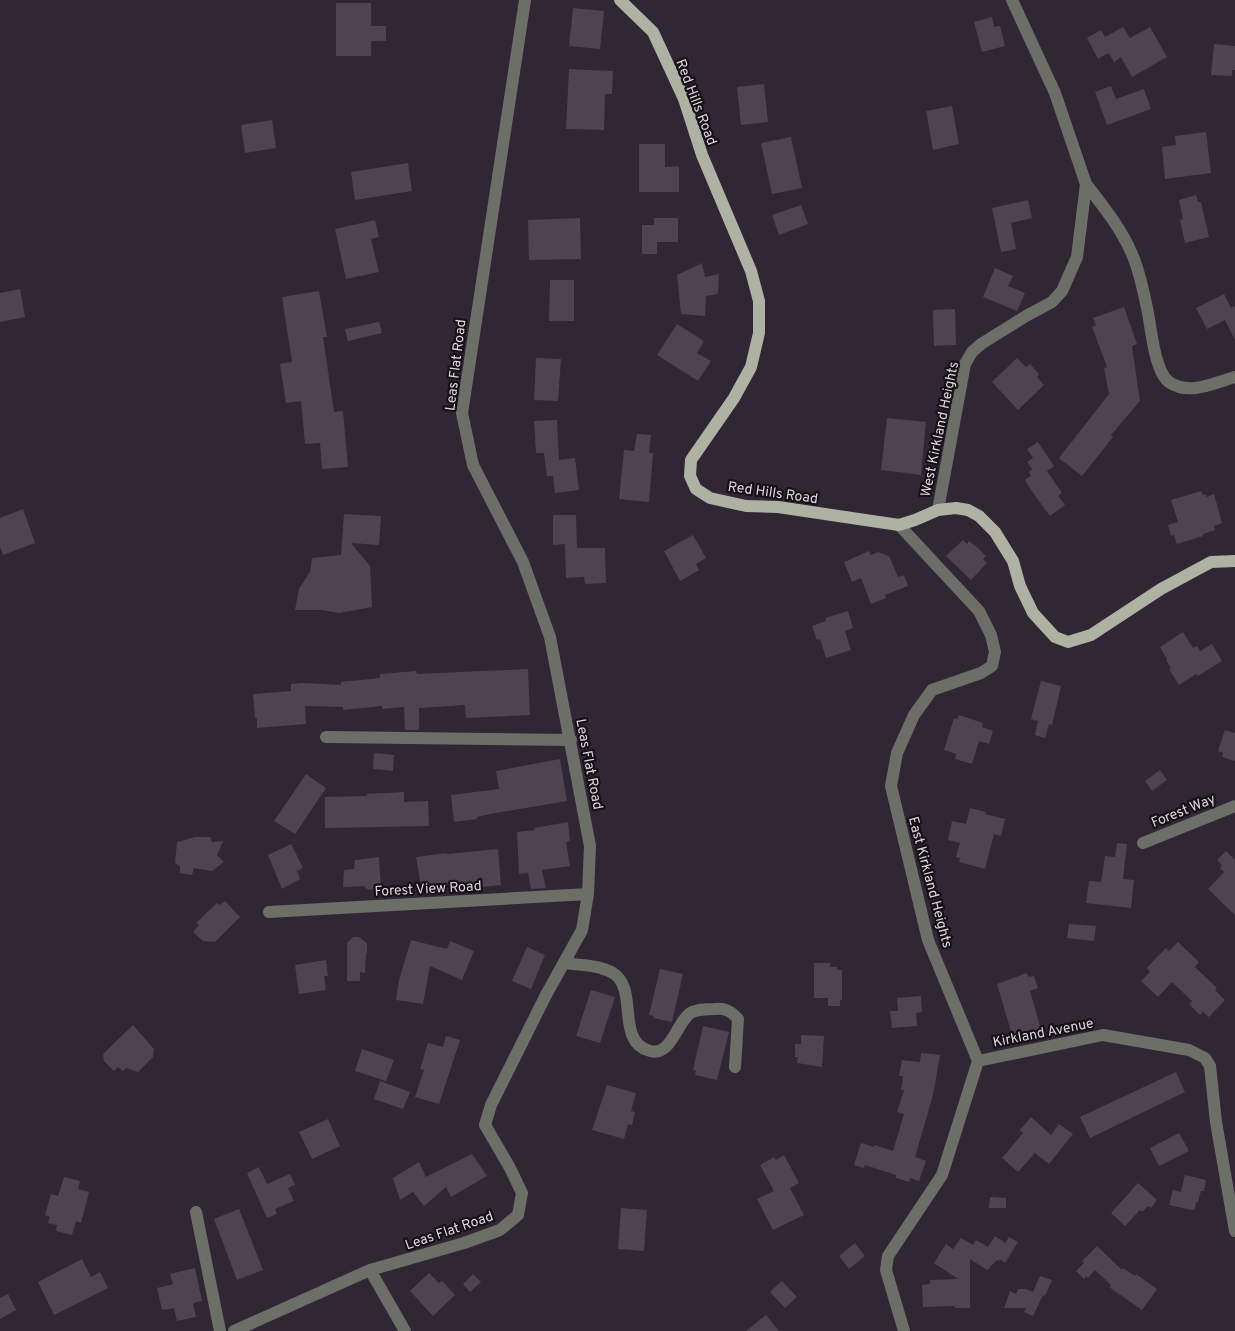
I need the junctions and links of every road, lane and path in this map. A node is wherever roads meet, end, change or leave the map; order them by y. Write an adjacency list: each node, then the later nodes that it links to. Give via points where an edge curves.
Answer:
1 (525, 0): 10 (street, Leas Flat Road, via 462,413 473,466 523,562 550,637)
2 (620, 0): 7 (main road, Red Hills Road, via 653,32 684,99 702,155 751,271 759,301 759,334 751,367 734,398 691,460 690,476 696,489 710,498 746,506 778,507)
3 (1012, 0): 4 (street, West Kirkland Heights, via 1055,94)
4 (1086, 184): 5 (street, via 1110,215 1133,255 1160,370 1168,381 1195,389); 6 (street, West Kirkland Heights, via 1077,257 1062,291 1052,302 981,344 965,364)
5 (1235, 377)
6 (938, 510): 7 (main road, Red Hills Road); 8 (main road, Red Hills Road, via 968,510 995,532 1013,561 1033,613 1055,637 1068,642 1091,635 1161,589 1211,562)
7 (899, 525): 16 (street, East Kirkland Heights, via 979,611 995,652 992,666 982,673 932,690 914,715 896,753 891,786 928,940)
8 (1235, 560)
9 (326, 737): 10 (street)
10 (571, 740): 13 (street, Leas Flat Road, via 590,846)
11 (1235, 806): 12 (street, Forest Way)
12 (1143, 843)
13 (588, 894): 14 (street, Forest View Road); 15 (street, Leas Flat Road, via 582,930)
14 (269, 912)
15 (564, 963): 17 (street, via 615,974 622,983 633,1040 652,1052 667,1046 690,1013 722,1009 732,1013 738,1019); 22 (street, Leas Flat Road, via 485,1125 522,1193 518,1215 500,1230 464,1244)
16 (978, 1061): 19 (street, Kirkland Avenue, via 1103,1036 1189,1050 1205,1058 1210,1066); 26 (street, via 942,1175 888,1256 886,1270)
17 (735, 1067)
18 (1235, 1163): 19 (street)
19 (1225, 1172): 21 (street, Kirkland Avenue)
20 (196, 1212): 23 (street)
21 (1235, 1231)
22 (370, 1270): 24 (street, Leas Flat Road); 25 (street)
23 (220, 1331)
24 (234, 1331)
25 (406, 1331)
26 (904, 1331)

